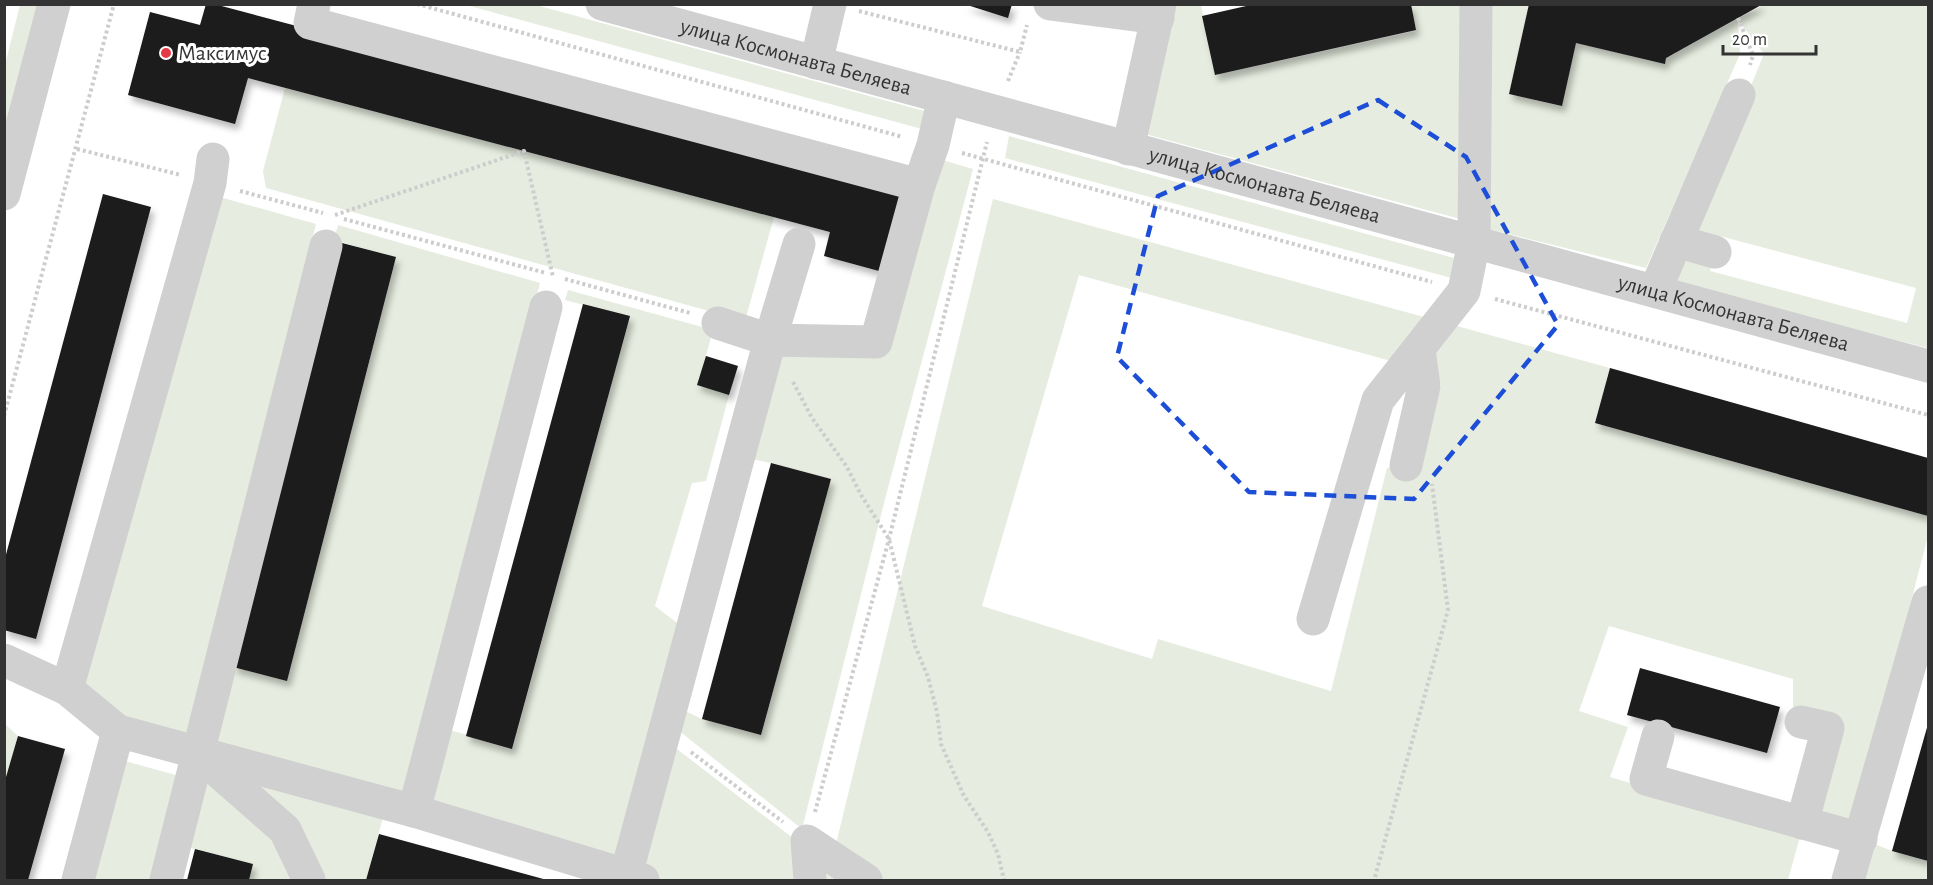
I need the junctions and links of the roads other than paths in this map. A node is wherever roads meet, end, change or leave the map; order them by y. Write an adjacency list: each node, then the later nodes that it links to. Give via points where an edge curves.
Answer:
1 (54, 4): 14 (street)
2 (314, 4): 13 (street, via 310,23)
3 (602, 4): 8 (street, улица Космонавта Беляева)
4 (1476, 4): 17 (street)
5 (844, 8): 8 (street)
6 (1159, 11): 7 (street); 11 (street)
7 (1039, 14)
8 (816, 63): 10 (street, улица Космонавта Беляева)
9 (1738, 95): 16 (street)
10 (944, 97): 11 (street, улица Космонавта Беляева); 13 (street)
11 (1128, 149): 17 (street, улица Космонавта Беляева)
12 (212, 171): 30 (street)
13 (919, 185): 23 (street, via 876,342)
14 (4, 194)
15 (329, 231): 34 (street)
16 (1676, 241): 19 (street); 20 (street)
17 (1474, 242): 20 (street, улица Космонавта Беляева); 24 (street, via 1464,291)
18 (799, 244): 23 (street)
19 (1715, 252)
20 (1655, 291): 25 (street, улица Космонавта Беляева)
21 (546, 307): 35 (street)
22 (718, 323): 23 (street)
23 (770, 340): 38 (street, via 664,731)
24 (1419, 350): 26 (street, via 1424,386); 28 (street, via 1378,400)
25 (1929, 366)
26 (1418, 472)
27 (1929, 602): 37 (street)
28 (1313, 618)
29 (4, 660): 30 (street)
30 (67, 689): 32 (street)
31 (1801, 722): 36 (street, via 1828,728)
32 (118, 732): 34 (street); 39 (street)
33 (1658, 736): 36 (street, via 1646,779)
34 (198, 753): 35 (street); 40 (street); 41 (street, via 285,830)
35 (414, 811): 38 (street)
36 (1802, 823): 37 (street)
37 (1861, 839): 44 (street)
38 (634, 878)
39 (78, 880)
40 (166, 880)
41 (309, 880)
42 (810, 880): 43 (street, via 807,841)
43 (866, 880)
44 (1848, 880)

